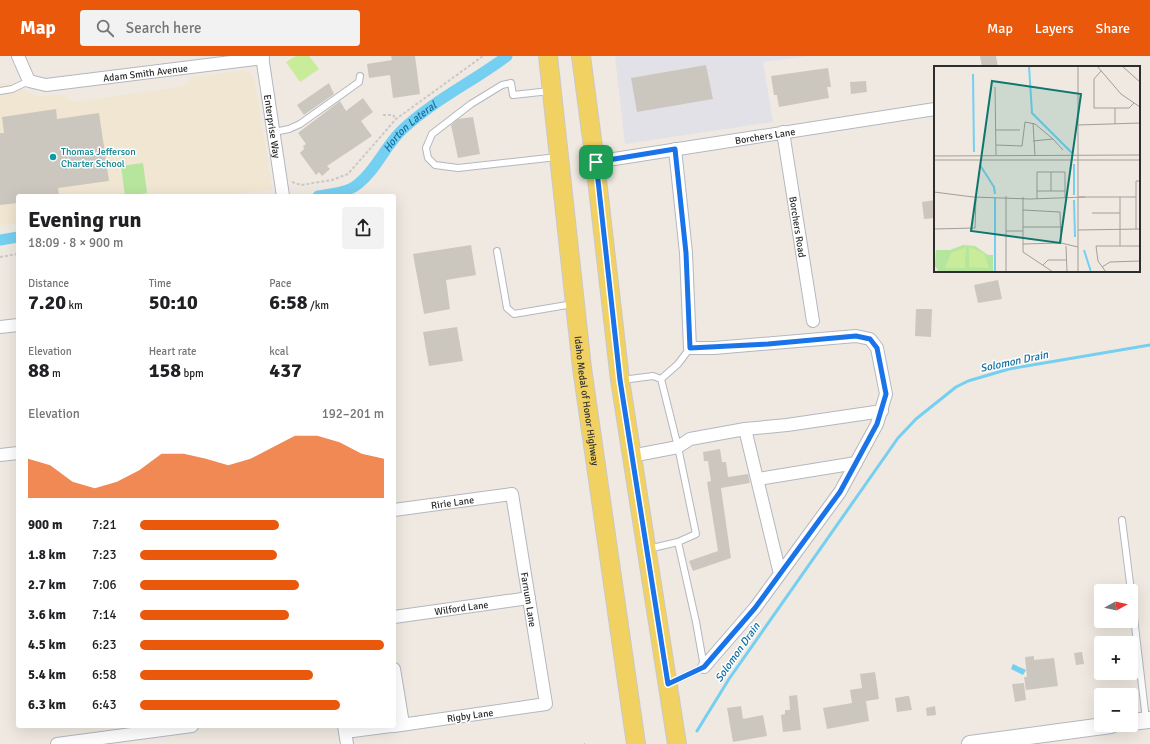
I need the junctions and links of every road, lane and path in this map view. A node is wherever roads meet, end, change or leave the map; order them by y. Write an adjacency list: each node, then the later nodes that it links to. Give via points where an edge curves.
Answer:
1 (18, 56): 7 (street)
2 (483, 56): 12 (path)
3 (548, 56): 8 (main road, Idaho Medal of Honor Highway)
4 (581, 56): 17 (main road)
5 (263, 57): 7 (street, Adam Smith Avenue, via 46,85); 13 (street, Enterprise Way)
6 (360, 76): 13 (lane, via 359,82 300,124)
7 (28, 81): 9 (lane, via 12,89)
8 (552, 90): 16 (main road, Idaho Medal of Honor Highway); 16 (lane, via 513,95 511,83 502,85 442,125 432,134 426,148 428,158 435,165 458,168)
9 (0, 91)
10 (934, 109): 14 (street, Borchers Lane)
11 (383, 114): 12 (path, via 393,115)
12 (396, 119): 18 (path, via 354,168 340,178 301,185 292,182)
13 (274, 132): 18 (street, Enterprise Way)
14 (783, 132): 15 (street, Borchers Lane); 24 (street, Borchers Road)
15 (675, 149): 17 (street, Borchers Lane); 27 (street, via 686,253)
16 (559, 156): 23 (main road, Idaho Medal of Honor Highway)
17 (596, 162): 29 (main road)
18 (281, 184): 19 (street, Enterprise Way)
19 (283, 194)
20 (498, 251): 23 (lane, via 507,308 514,314)
21 (16, 254): 22 (path)
22 (0, 257)
23 (575, 304): 60 (main road, Idaho Medal of Honor Highway, via 592,445)
24 (813, 321)
25 (16, 325): 26 (street)
26 (0, 327)
27 (690, 348): 28 (lane, via 678,364); 30 (street, via 856,336 870,339 877,348 886,394)
28 (661, 379): 29 (lane, via 653,376); 32 (lane)
29 (620, 380): 35 (main road)
30 (882, 410): 31 (street); 36 (street)
31 (745, 429): 32 (street, via 690,440); 37 (street)
32 (678, 447): 35 (street); 41 (lane, via 696,534)
33 (16, 453): 34 (street)
34 (0, 455)
35 (631, 456): 42 (main road)
36 (856, 463): 37 (street); 43 (street, via 840,492)
37 (758, 479): 43 (street)
38 (512, 494): 39 (street, Ririe Lane); 45 (street, Farnum Lane)
39 (396, 510)
40 (1122, 520): 44 (lane)
41 (678, 542): 42 (lane); 48 (lane)
42 (646, 550): 49 (main road)
43 (780, 574): 48 (street, via 755,608)
44 (1130, 584)
45 (529, 598): 46 (street, Wilford Lane); 51 (street, Farnum Lane)
46 (396, 617)
47 (1134, 628): 52 (lane)
48 (704, 667): 49 (lane)
49 (668, 684): 61 (main road)
50 (396, 691): 53 (street)
51 (546, 704): 53 (street, Rigby Lane)
52 (1142, 721)
53 (399, 725)
54 (1094, 727): 62 (street)
55 (159, 728): 57 (street)
56 (380, 728): 58 (street)
57 (126, 730): 59 (street)
58 (346, 734)
59 (57, 744)
60 (636, 744)
61 (677, 744)
62 (970, 744)

